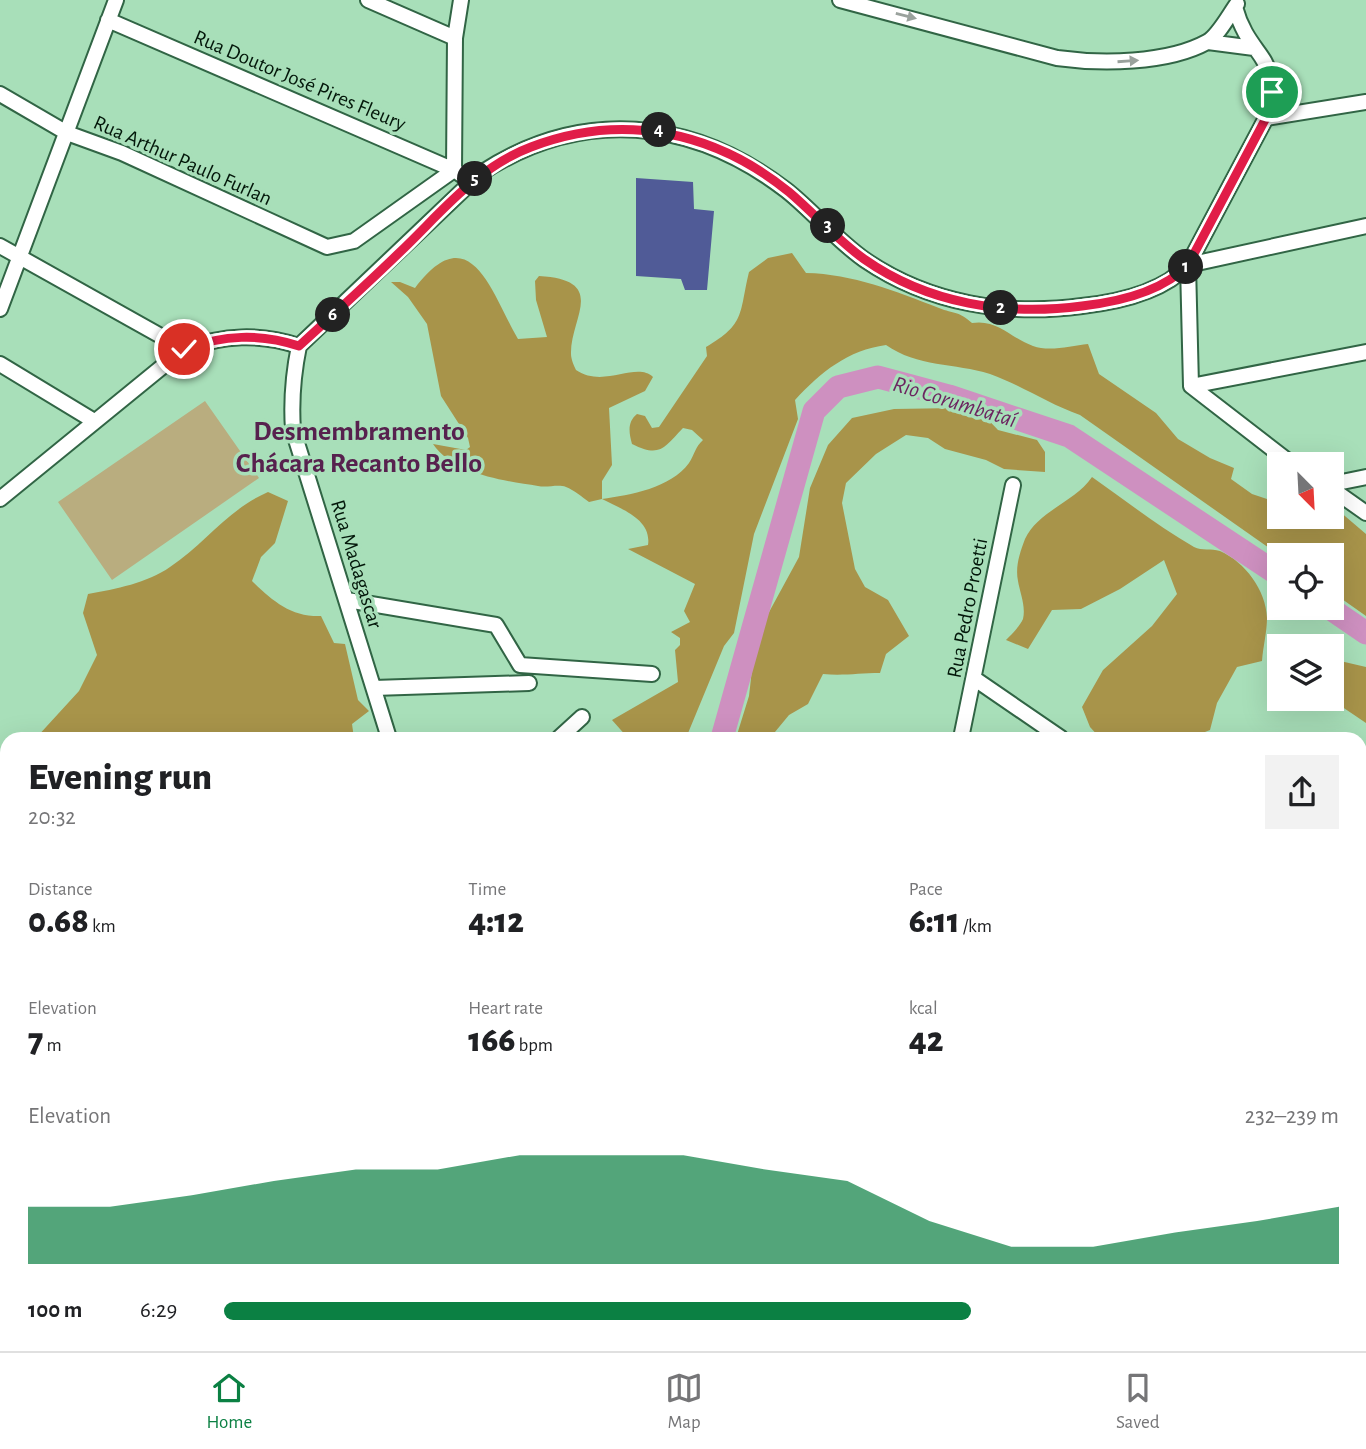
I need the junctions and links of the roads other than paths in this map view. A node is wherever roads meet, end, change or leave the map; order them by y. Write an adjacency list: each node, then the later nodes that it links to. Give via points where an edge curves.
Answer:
1 (116, 0): 6 (street)
2 (368, 0): 7 (street)
3 (461, 0): 7 (street)
4 (840, 0): 8 (street, one-way to 8, via 1056,58 1091,63 1150,59)
5 (1237, 4): 8 (street); 9 (street, via 1241,30)
6 (108, 20): 13 (street); 14 (street, Rua Doutor José Pires Fleury)
7 (455, 38): 14 (street)
8 (1208, 42): 9 (street)
9 (1254, 48): 12 (street, via 1272,71)
10 (0, 94): 13 (street, Rua Arthur Paulo Furlan)
11 (1366, 102): 12 (street)
12 (1266, 118): 19 (street)
13 (67, 133): 14 (street, Rua Arthur Paulo Furlan, via 122,153 327,247 354,241); 18 (street)
14 (454, 170): 15 (street, Rua Doutor José Pires Fleury)
15 (472, 181): 19 (street, via 531,147 575,134 654,129 756,169 864,259 967,305 1054,310 1113,303 1174,280); 21 (street)
16 (1366, 226): 19 (street)
17 (0, 246): 18 (street)
18 (19, 257): 20 (street); 22 (street)
19 (1188, 265): 25 (street)
20 (0, 309)
21 (299, 346): 22 (street, via 252,335); 34 (street, Rua Madagascar, via 291,396 293,430)
22 (184, 349): 26 (street)
23 (1366, 352): 25 (street)
24 (0, 365): 26 (street)
25 (1191, 386): 27 (street)
26 (94, 421): 32 (street)
27 (1276, 452)
28 (1366, 477): 29 (street)
29 (1344, 483)
30 (1013, 485): 36 (street, Rua Pedro Proetti)
31 (1344, 496): 33 (street)
32 (0, 499)
33 (1366, 513)
34 (346, 600): 35 (street, via 496,625 520,665); 38 (street, Rua Madagascar)
35 (652, 674)
36 (975, 679): 42 (street, Rua Pedro Proetti); 43 (street)
37 (529, 683): 38 (street)
38 (374, 688): 40 (street, Rua Madagascar)
39 (582, 717): 41 (street)
40 (387, 732)
41 (566, 732)
42 (962, 732)
43 (1052, 732)

